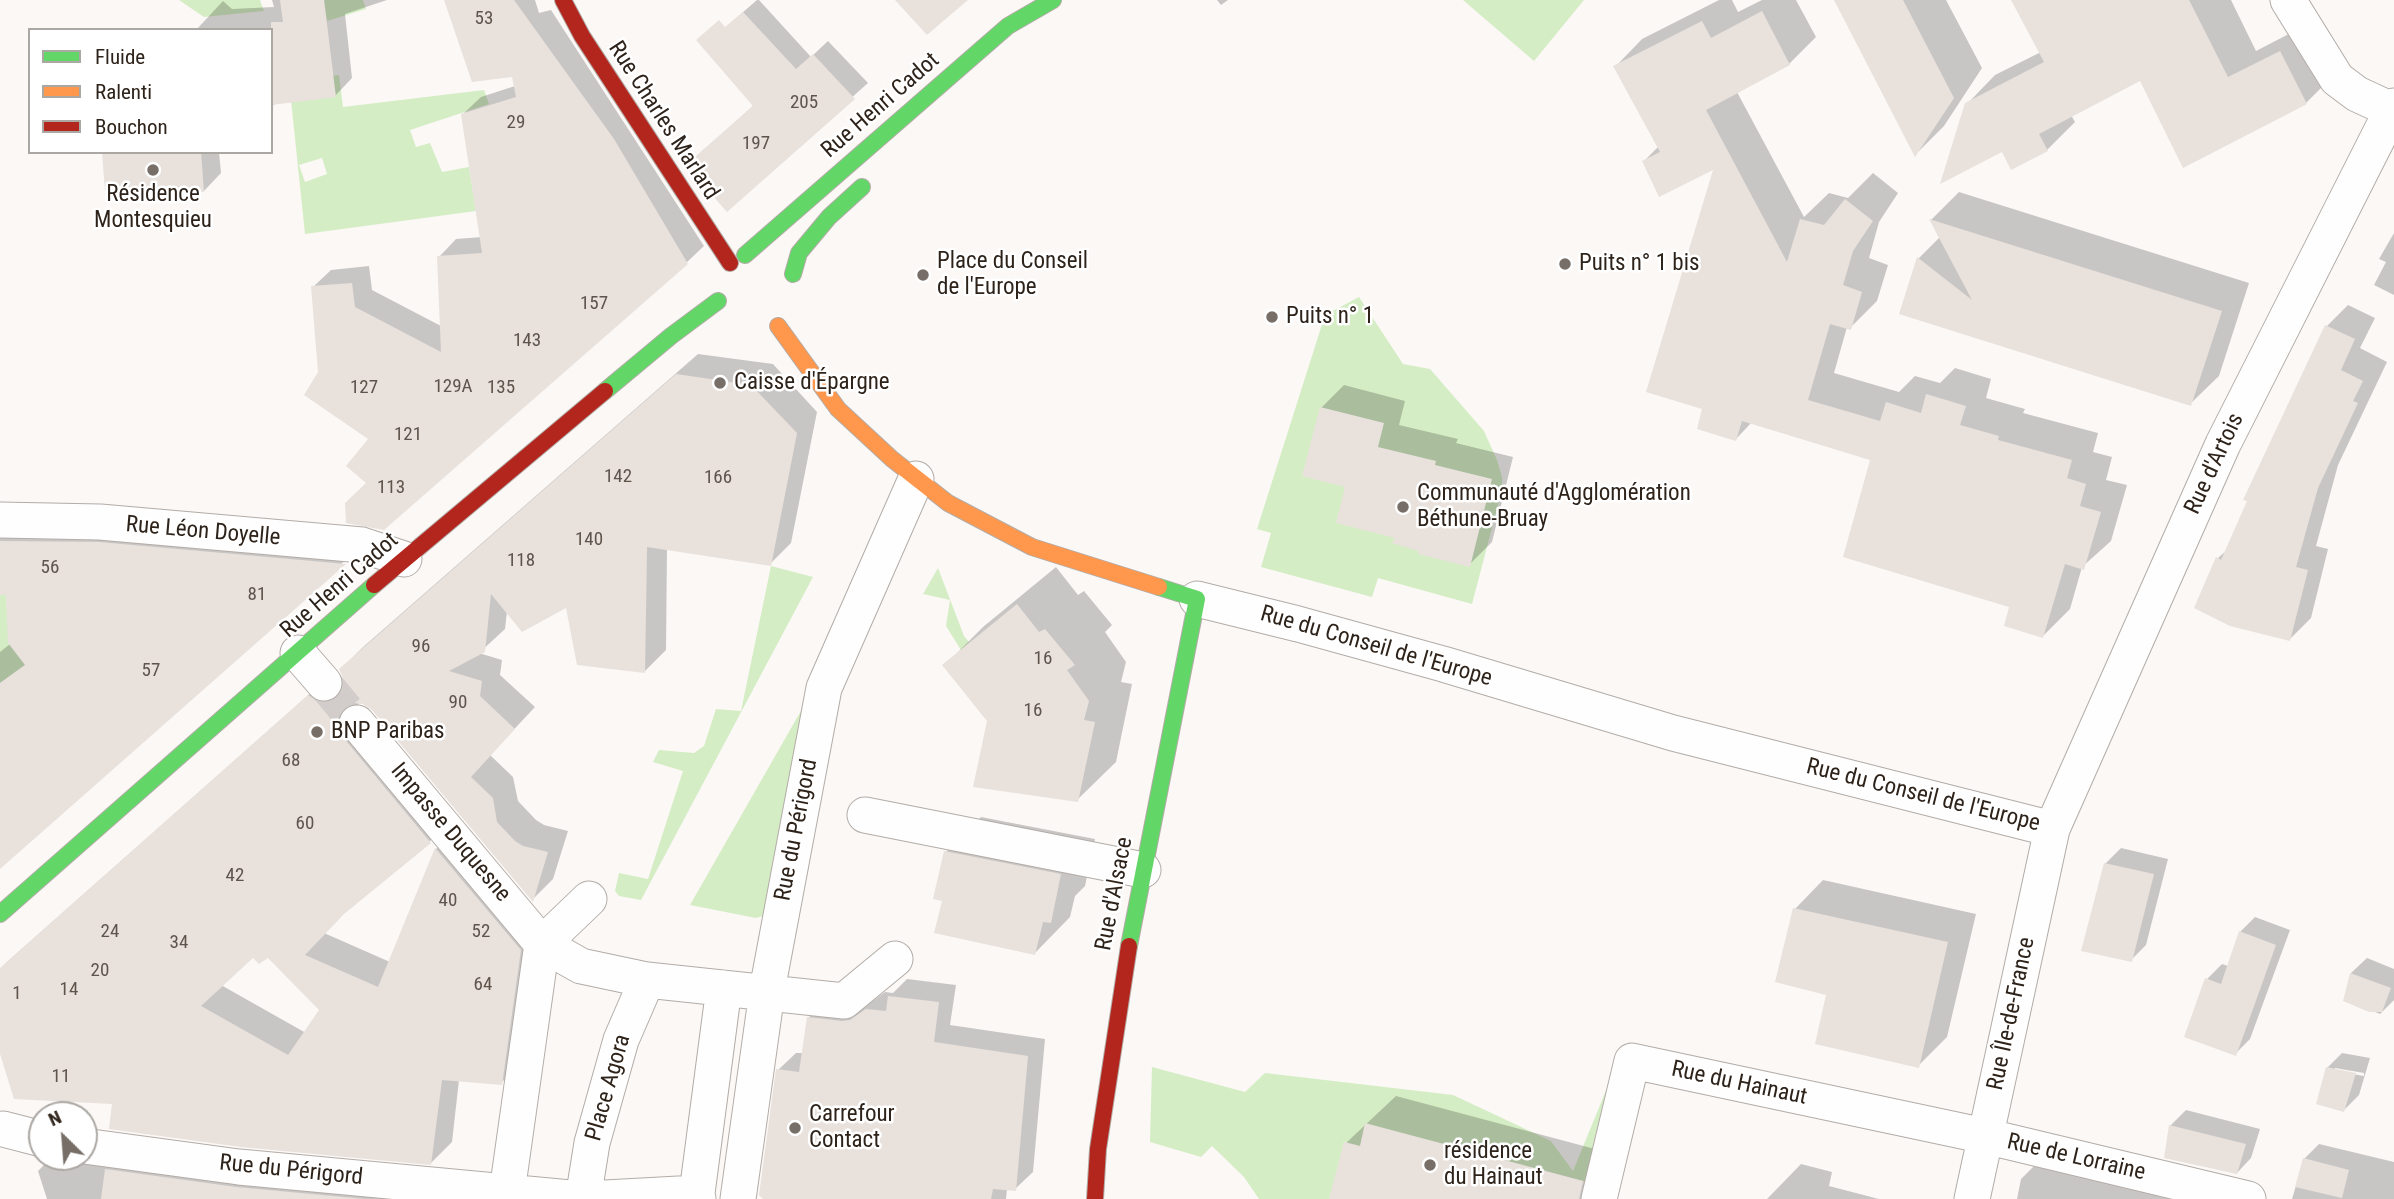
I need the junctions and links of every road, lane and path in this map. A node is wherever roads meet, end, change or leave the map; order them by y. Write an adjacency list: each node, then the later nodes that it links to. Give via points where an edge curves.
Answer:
1 (563, 0): 8 (main road, Rue Charles Marlard)
2 (1055, 0): 4 (main road, Rue Henri Cadot); 7 (main road, Rue Henri Cadot, via 1008,26)
3 (2288, 0): 5 (street, via 2337,79 2357,94)
4 (1031, 30)
5 (2393, 109): 18 (street, Rue d'Artois, via 2223,444)
6 (879, 172): 7 (main road, via 806,244 799,253 794,279 770,255)
7 (745, 255): 8 (main road)
8 (730, 263): 12 (main road, Rue Henri Cadot, via 719,281 721,307 671,336)
9 (777, 325): 10 (main road, Rue du Conseil de l'Europe, via 838,410)
10 (916, 479): 13 (main road, Rue du Conseil de l'Europe, via 947,503 1032,547); 26 (street, Rue du Périgord, via 824,688)
11 (0, 520): 12 (street, Rue Léon Doyelle, via 100,522 362,545)
12 (404, 559): 14 (main road, Rue Henri Cadot)
13 (1197, 600): 18 (street, Rue du Conseil de l'Europe, via 1443,664 1673,733); 19 (main road, Rue d'Alsace)
14 (298, 653): 15 (street); 21 (main road, Rue Henri Cadot)
15 (324, 682)
16 (357, 723): 22 (street, Impasse Duquesne)
17 (865, 815): 19 (street)
18 (2052, 829): 29 (street, Rue Île-de-France)
19 (1143, 870): 35 (main road, Rue d'Alsace, via 1120,990)
20 (589, 899): 22 (street)
21 (0, 914)
22 (542, 944): 24 (street, via 581,966); 31 (street)
23 (895, 959): 26 (street, via 844,1001)
24 (648, 980): 25 (street); 33 (street, Place Agora, via 621,1040 592,1143)
25 (724, 988): 26 (street); 32 (street)
26 (767, 993): 34 (street, Rue du Périgord)
27 (3, 1129): 28 (street)
28 (28, 1135)
29 (1985, 1136): 36 (street, Rue du Hainaut, via 1632,1061); 37 (street, Rue Île-de-France); 38 (street, Rue de Lorraine)
30 (98, 1148): 31 (street, Rue du Périgord, via 239,1167)
31 (507, 1192): 33 (street, Rue du Périgord)
32 (697, 1196): 33 (street, Rue du Périgord)
33 (584, 1199)
34 (738, 1199)
35 (1095, 1199)
36 (1599, 1199)
37 (1972, 1199)
38 (2248, 1199)

